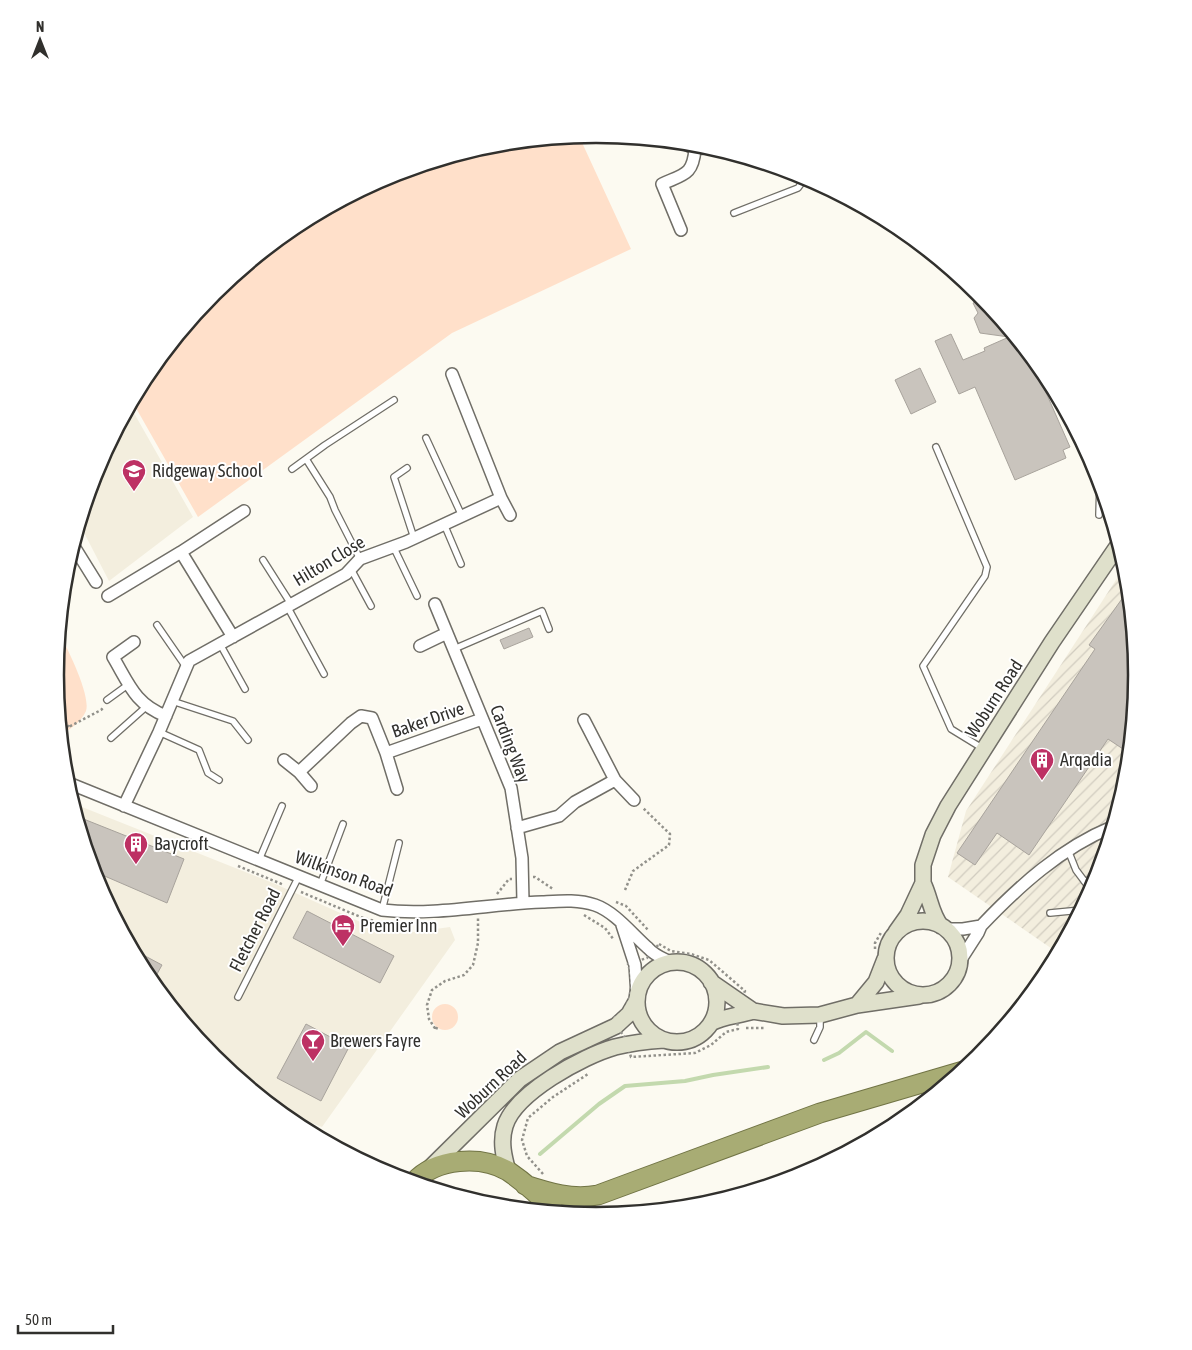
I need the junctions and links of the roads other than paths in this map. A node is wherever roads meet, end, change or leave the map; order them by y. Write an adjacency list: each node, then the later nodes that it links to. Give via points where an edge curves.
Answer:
1 (695, 152): 4 (street, via 691,169 662,184)
2 (802, 184): 3 (lane)
3 (734, 214)
4 (681, 230)
5 (452, 374): 12 (street)
6 (394, 400): 9 (lane)
7 (426, 438): 17 (lane)
8 (936, 446): 55 (lane, via 986,568 986,576 923,666 951,729)
9 (306, 459): 11 (lane); 24 (lane, via 330,497)
10 (407, 468): 19 (lane, via 394,477)
11 (292, 469)
12 (501, 498): 15 (street); 17 (street, Hilton Close)
13 (1099, 502): 16 (lane)
14 (244, 511): 21 (street)
15 (510, 515)
16 (1099, 515)
17 (462, 516): 18 (street, Hilton Close)
18 (444, 524): 19 (street, Hilton Close); 26 (lane)
19 (414, 538): 20 (street, Hilton Close)
20 (393, 546): 24 (street, Hilton Close); 30 (lane)
21 (181, 552): 29 (street); 37 (street)
22 (1114, 552): 55 (main road, Woburn Road)
23 (78, 555): 28 (street)
24 (360, 558): 27 (street, Hilton Close)
25 (263, 560): 32 (lane)
26 (462, 564)
27 (351, 568): 32 (street, Hilton Close, via 346,574); 33 (lane)
28 (96, 582)
29 (108, 596)
30 (417, 596)
31 (435, 604): 36 (street, Carding Way)
32 (289, 605): 37 (street, Hilton Close); 43 (lane)
33 (372, 606)
34 (157, 625): 42 (lane)
35 (549, 629): 41 (lane, via 542,611)
36 (447, 633): 40 (street); 41 (street, Carding Way)
37 (233, 637): 39 (street, Hilton Close)
38 (134, 642): 44 (street, via 113,658)
39 (220, 644): 42 (street, Hilton Close, via 188,661); 45 (lane)
40 (420, 646)
41 (454, 649): 50 (street, Carding Way)
42 (186, 667): 47 (street, Hilton Close)
43 (324, 674)
44 (129, 684): 46 (lane); 48 (street)
45 (245, 689)
46 (107, 700)
47 (172, 701): 49 (street, Hilton Close); 54 (lane, via 233,721)
48 (147, 706): 49 (street); 53 (lane)
49 (166, 716): 52 (street, Hilton Close)
50 (482, 719): 56 (street, Baker Drive); 68 (street, Carding Way, via 511,788)
51 (584, 720): 60 (street)
52 (159, 732): 59 (lane, via 200,750 208,773); 65 (street, Hilton Close)
53 (111, 738)
54 (248, 740)
55 (984, 750): 76 (main road, Woburn Road, via 933,835 923,865)
56 (386, 753): 58 (street, Baker Drive, via 372,718 361,716); 63 (street, Baker Drive)
57 (284, 760): 58 (street)
58 (299, 772): 62 (street)
59 (219, 780)
60 (615, 780): 64 (street); 68 (street, via 575,802 559,816)
61 (76, 786): 65 (street, Wilkinson Road)
62 (311, 786)
63 (397, 789)
64 (634, 800)
65 (124, 806): 72 (street, Wilkinson Road)
66 (282, 806): 72 (lane)
67 (343, 824): 78 (lane)
68 (517, 828): 79 (street, Carding Way, via 522,858)
69 (1105, 830): 71 (street)
70 (399, 843): 80 (lane)
71 (1068, 850): 75 (lane); 84 (street, via 1027,881)
72 (259, 860): 73 (street, Wilkinson Road)
73 (298, 876): 78 (street, Wilkinson Road); 92 (lane, Fletcher Road)
74 (1087, 880): 75 (lane)
75 (1084, 881): 77 (lane)
76 (923, 883): 85 (main road, Woburn Road, via 932,911); 86 (main road, Woburn Road)
77 (1086, 883)
78 (320, 885): 80 (street, Wilkinson Road)
79 (523, 902): 80 (street, Wilkinson Road, via 435,910); 83 (street, Wilkinson Road, via 571,901 596,905)
80 (382, 910)
81 (1073, 911): 82 (lane)
82 (1050, 913)
83 (621, 921): 89 (street, Wilkinson Road, via 652,952); 93 (street, via 634,962)
84 (981, 926): 85 (street, via 963,929); 88 (street)
85 (943, 927): 86 (main road, via 930,921 917,921); 88 (main road, via 957,943)
86 (896, 932): 87 (main road, via 886,949)
87 (885, 959): 91 (main road, via 892,980 904,990); 94 (main road, via 876,982)
88 (960, 961): 91 (main road, via 957,973 942,990)
89 (670, 962): 90 (main road, via 694,966); 93 (main road, via 649,973 641,983)
90 (712, 982): 95 (main road); 97 (main road, via 717,1002)
91 (920, 995): 94 (main road)
92 (238, 997)
93 (637, 998): 98 (main road, via 638,1013 644,1025); 102 (main road, Woburn Road, via 629,1014 616,1026 560,1052 520,1079)
94 (857, 1005): 96 (main road)
95 (738, 1008): 96 (main road, via 783,1016); 97 (main road)
96 (820, 1015): 99 (lane, via 820,1027)
97 (711, 1023): 98 (main road, via 690,1039 678,1042)
98 (664, 1040): 101 (main road, Woburn Road, via 627,1054 602,1052 566,1068 525,1099 504,1126 502,1136)
99 (814, 1040)
100 (947, 1075): 104 (highway, via 820,1113 598,1195 578,1198)
101 (508, 1172): 103 (highway, via 487,1163 463,1162 439,1166); 104 (highway)
102 (419, 1177)
103 (420, 1177)
104 (525, 1185): 105 (highway)
105 (547, 1205)

